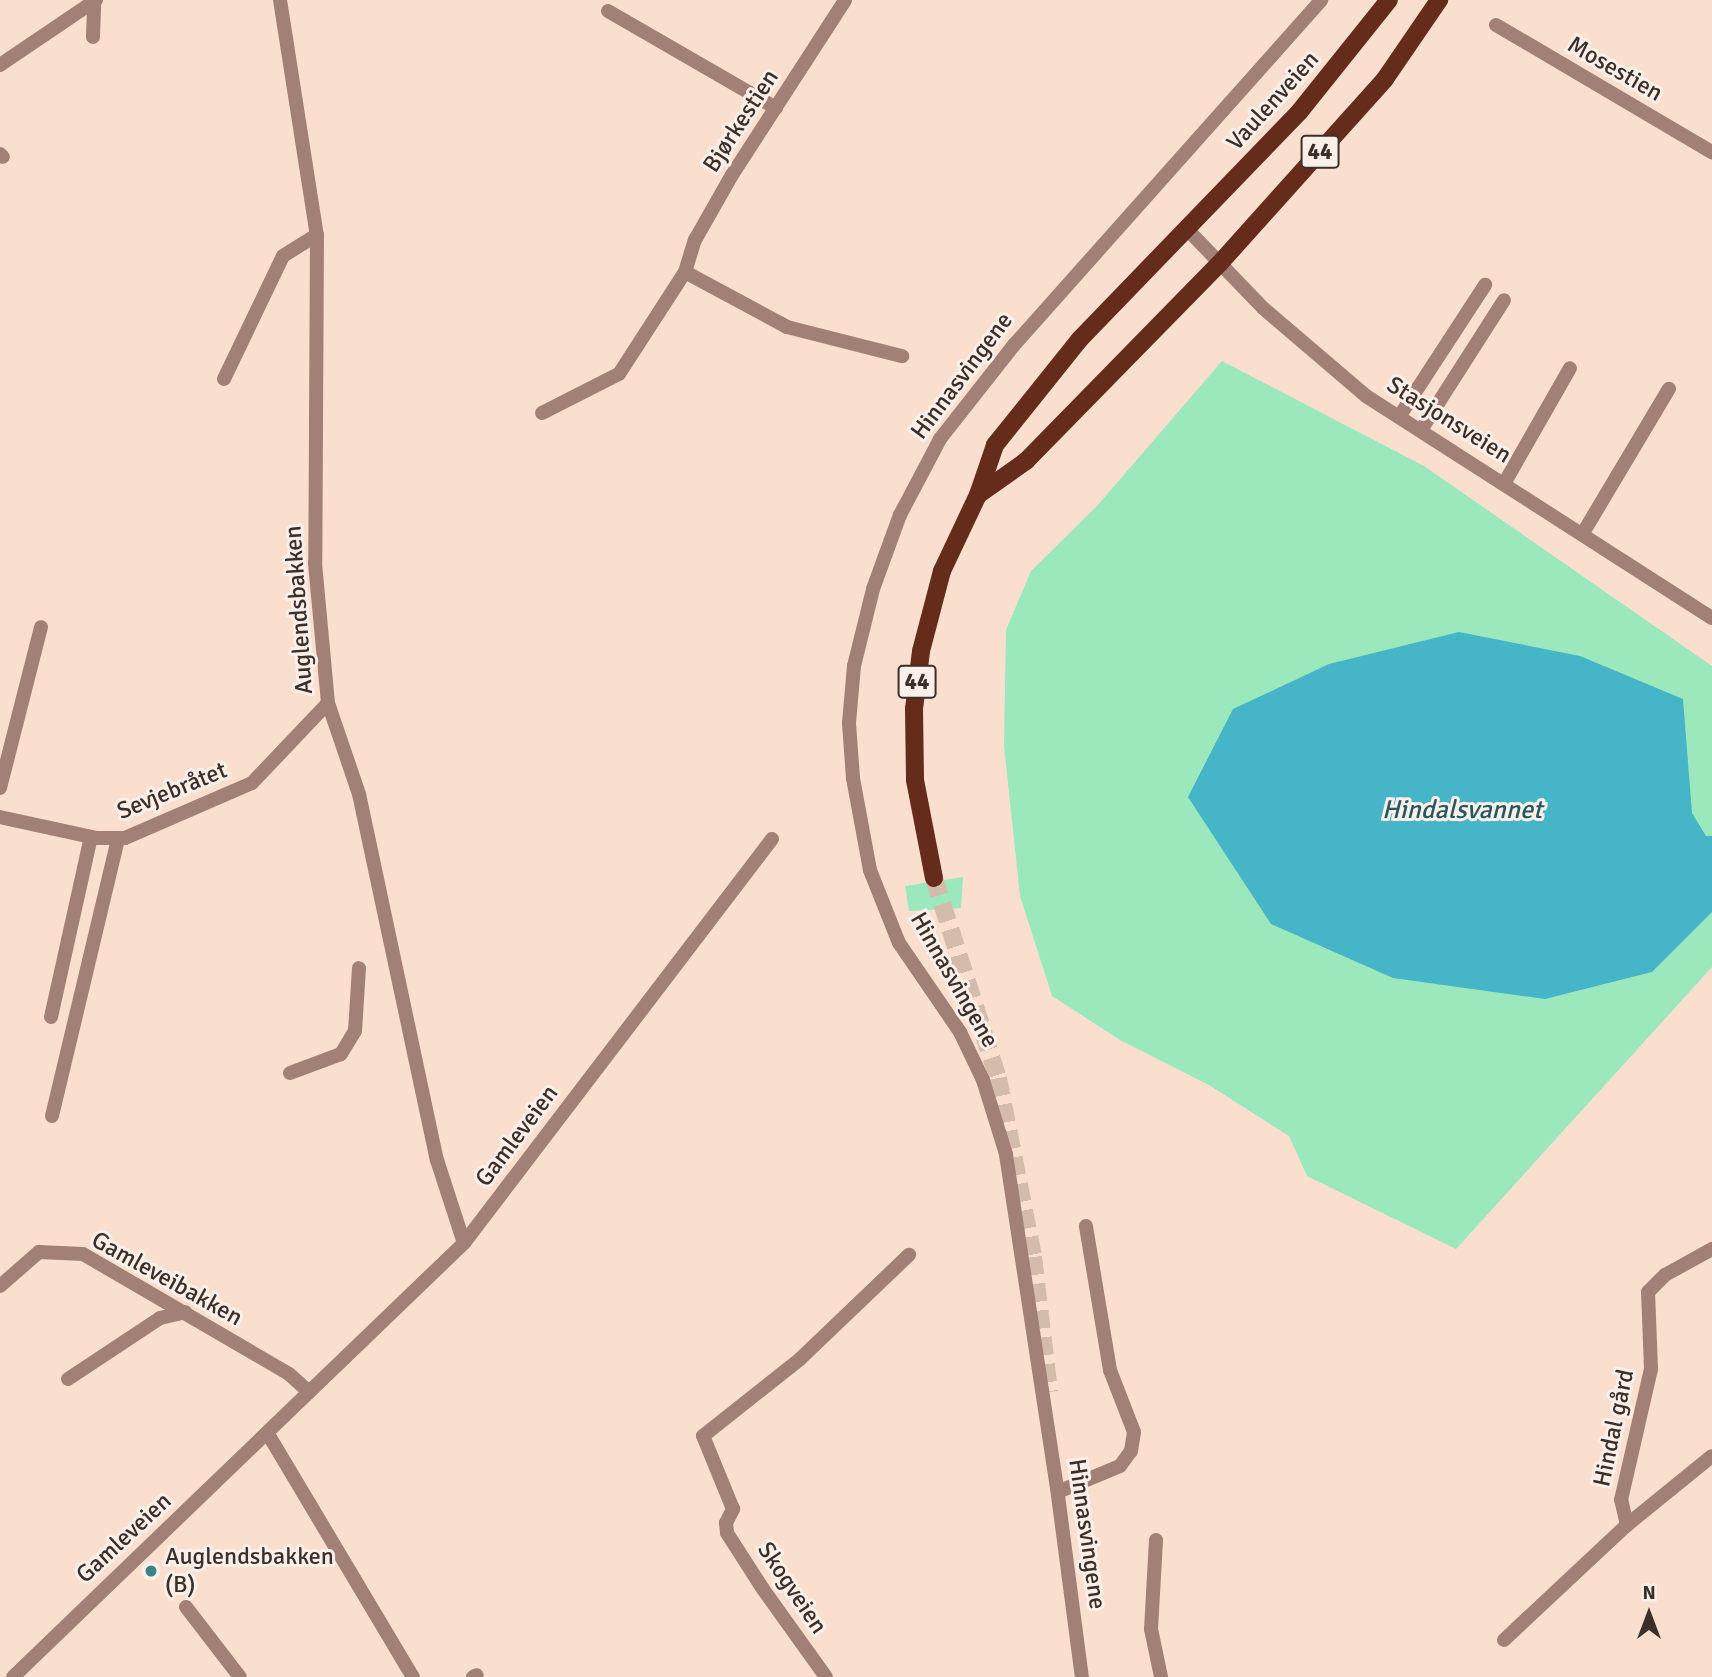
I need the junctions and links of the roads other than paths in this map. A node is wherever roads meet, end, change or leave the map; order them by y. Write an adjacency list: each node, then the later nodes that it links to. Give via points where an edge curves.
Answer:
1 (280, 0): 14 (street, Auglendsbakken)
2 (845, 0): 11 (street, Bjørkestien)
3 (1321, 0): 52 (street, Hinnasvingene, via 1014,345 940,439 900,515 873,589 855,666 849,723 853,778 870,870 900,943 960,1032 983,1080 1006,1154)
4 (1389, 0): 13 (main road, Vaulenveien / 44, via 1308,102)
5 (1439, 0): 15 (main road, 44, via 1385,79)
6 (95, 1): 9 (street); 10 (street)
7 (608, 10): 11 (street)
8 (1496, 26): 12 (street, Mosestien)
9 (93, 37)
10 (0, 65)
11 (776, 108): 16 (street, Bjørkestien, via 695,240)
12 (1712, 152)
13 (1187, 229): 15 (street, Stasjonsveien); 27 (main road, Hinnasvingene / 44, via 1045,379 995,445)
14 (317, 235): 21 (street, via 283,256); 31 (street, Auglendsbakken, via 315,563)
15 (1220, 263): 24 (street, Stasjonsveien, via 1273,317 1366,396); 27 (main road, 44, via 1026,461)
16 (685, 272): 19 (street, via 787,327); 23 (street, Bjørkestien, via 619,374)
17 (1485, 285): 24 (street)
18 (1504, 300): 25 (street)
19 (902, 356)
20 (1570, 368): 26 (street)
21 (224, 379)
22 (1670, 389): 28 (street)
23 (542, 413)
24 (1399, 417): 25 (street, Stasjonsveien)
25 (1421, 430): 26 (street, Stasjonsveien)
26 (1505, 482): 28 (street, Stasjonsveien)
27 (978, 495): 37 (main road, Hinnasvingene / 44, via 930,608 918,674 915,780)
28 (1583, 533): 29 (street, Stasjonsveien)
29 (1712, 618)
30 (41, 626): 32 (street)
31 (328, 703): 35 (street, Sevjebråtet, via 252,783); 43 (street, Auglendsbakken, via 359,794 433,1141)
32 (0, 788)
33 (0, 817): 34 (street, Sevjebråtet)
34 (91, 837): 35 (street, Sevjebråtet); 39 (street)
35 (118, 838): 41 (street)
36 (772, 839): 43 (street, Gamleveien)
37 (934, 878)
38 (359, 968): 40 (street, via 355,1031 341,1054)
39 (51, 1017)
40 (290, 1073)
41 (52, 1116)
42 (1086, 1226): 52 (street, via 1110,1370 1134,1432 1131,1451 1120,1466)
43 (464, 1243): 49 (street, Gamleveien)
44 (1712, 1249): 53 (street, Hindal gård, via 1665,1275 1648,1292 1649,1396 1621,1500)
45 (909, 1255): 60 (street, Skogveien, via 800,1359 703,1436 733,1509 727,1533)
46 (0, 1286): 47 (street, Gamleveibakken, via 39,1252 83,1254)
47 (185, 1312): 48 (street, via 160,1318); 49 (street, Gamleveibakken, via 289,1374)
48 (68, 1379)
49 (309, 1392): 50 (street, Gamleveien)
50 (268, 1434): 57 (street, Gamleveien); 59 (street)
51 (1709, 1462): 53 (street, Hindal gård)
52 (1058, 1489): 61 (street, Hinnasvingene)
53 (1627, 1525): 56 (street, Hindal gård)
54 (1156, 1540): 62 (street, via 1151,1629)
55 (186, 1607): 58 (street)
56 (1504, 1640)
57 (13, 1677)
58 (240, 1677)
59 (413, 1677)
60 (826, 1677)
61 (1082, 1677)
62 (1161, 1677)

